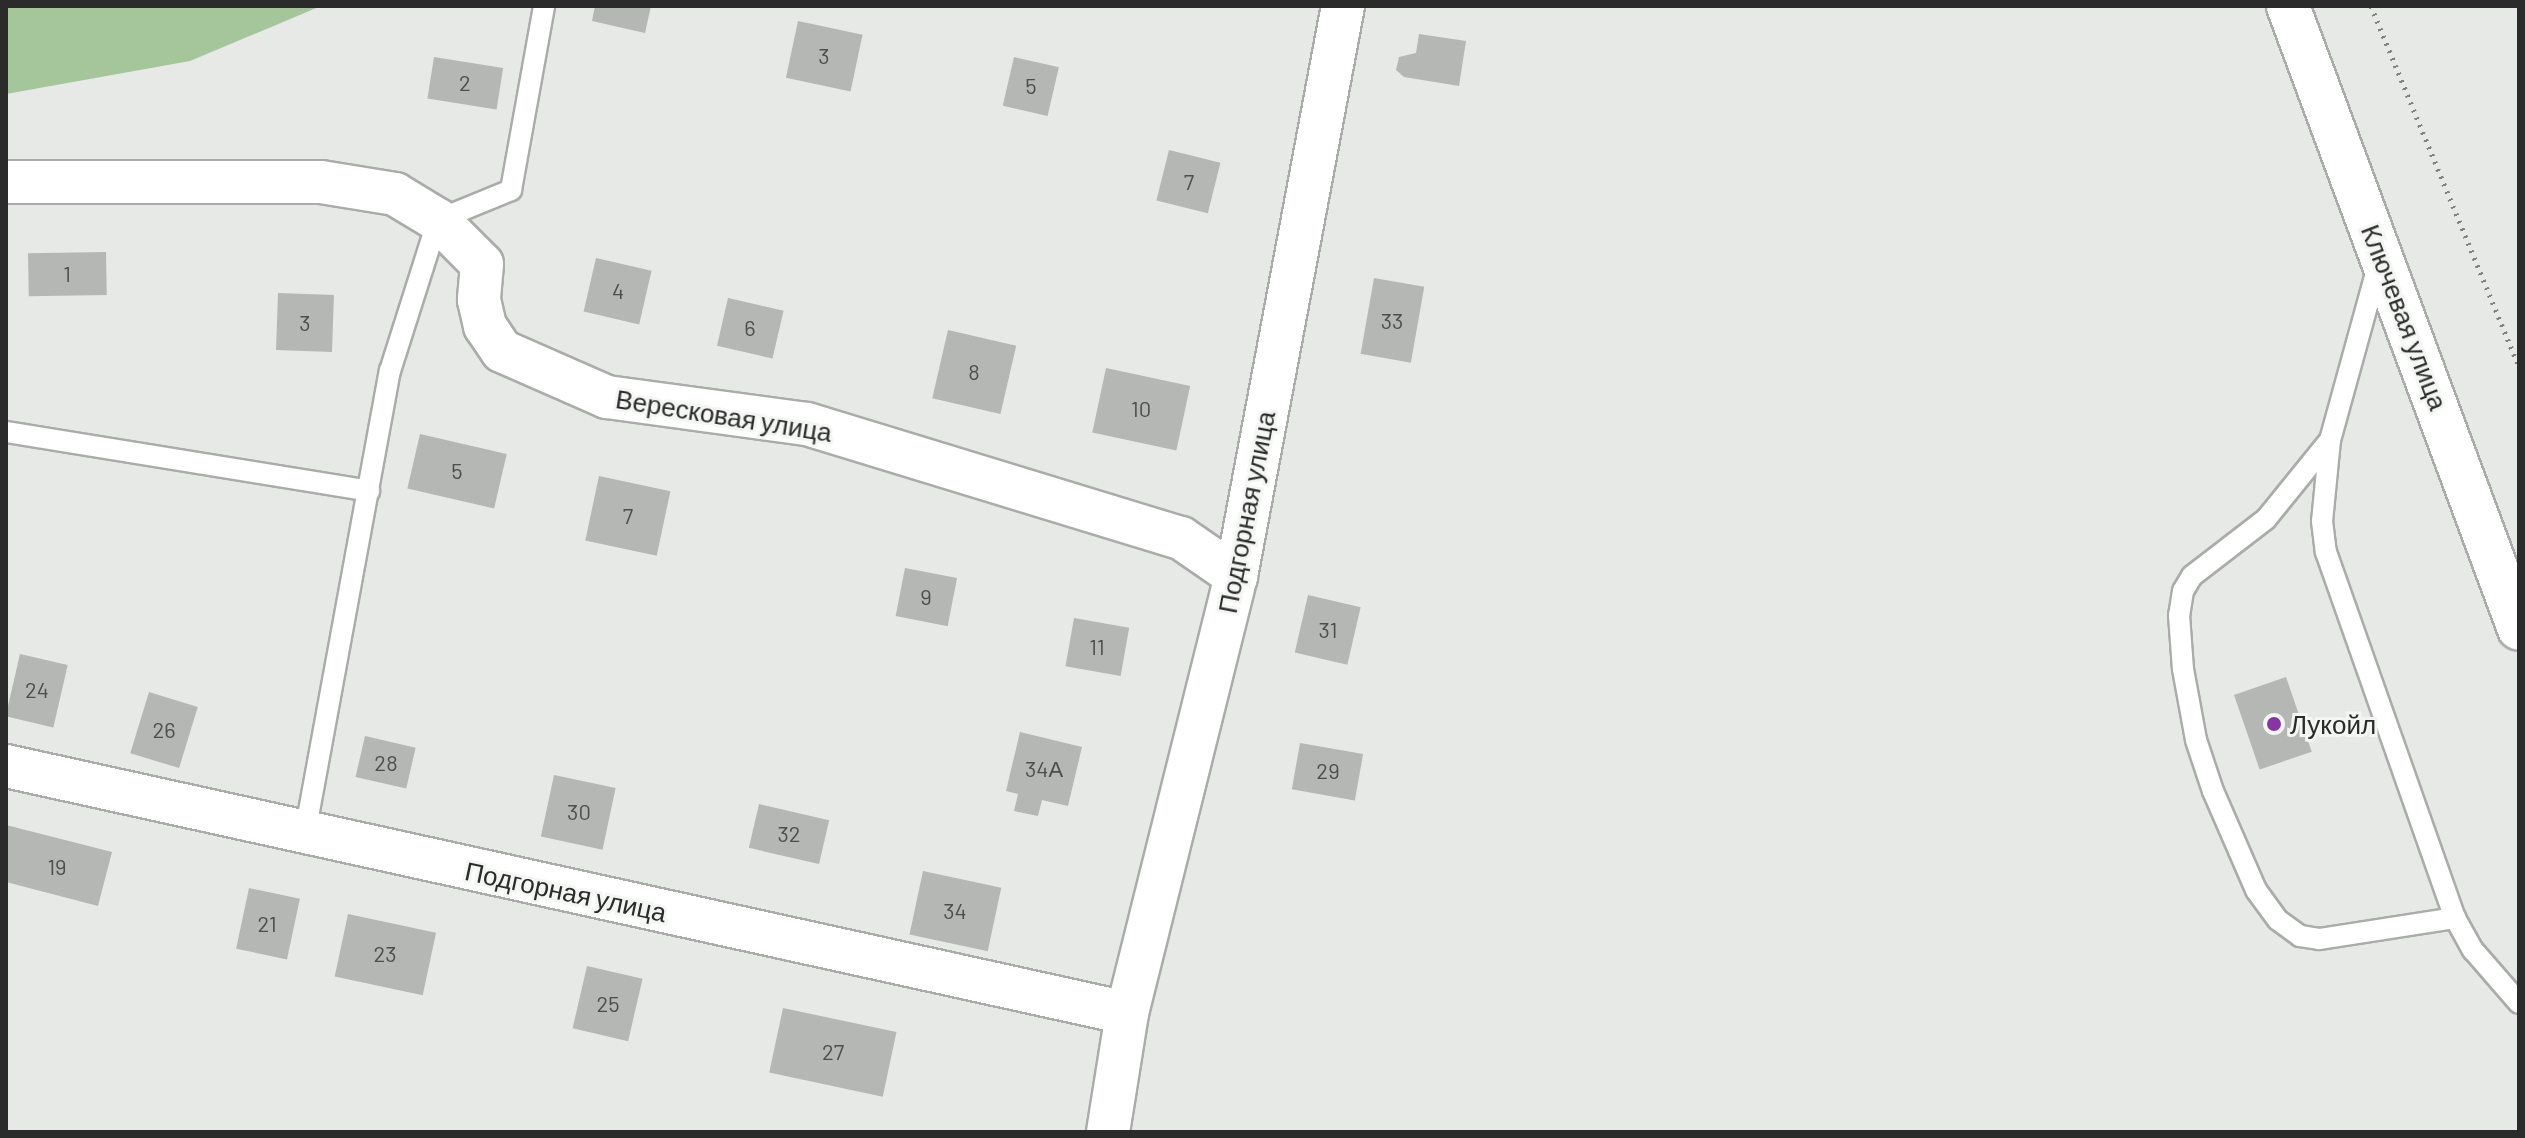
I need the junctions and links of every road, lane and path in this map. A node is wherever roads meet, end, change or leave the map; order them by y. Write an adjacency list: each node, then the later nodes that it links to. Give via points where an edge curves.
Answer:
1 (544, 6): 6 (lane, via 511,190)
2 (1343, 6): 12 (street, Подгорная улица)
3 (2288, 6): 7 (street, Ключевая улица)
4 (2371, 6): 8 (path)
5 (6, 182): 6 (street, Вересковая улица, via 321,182 395,194)
6 (438, 220): 11 (lane, via 390,371); 12 (street, Вересковая улица, via 482,264 479,300 485,326 502,351 607,397 807,424 1181,538)
7 (2381, 254): 10 (lane); 13 (street, Ключевая улица)
8 (2519, 366)
9 (6, 432): 11 (lane)
10 (2330, 440): 16 (lane, via 2322,521 2326,552); 16 (lane, via 2266,519 2192,576 2183,591 2183,669 2196,740 2256,890 2278,920 2300,936 2319,939)
11 (369, 491): 15 (lane)
12 (1236, 576): 18 (street, Подгорная улица)
13 (2519, 629)
14 (6, 766): 15 (street, Подгорная улица)
15 (305, 833): 18 (street, Подгорная улица)
16 (2455, 918): 17 (lane, via 2473,950)
17 (2519, 1003)
18 (1127, 1013): 19 (street, Подгорная улица)
19 (1108, 1132)

